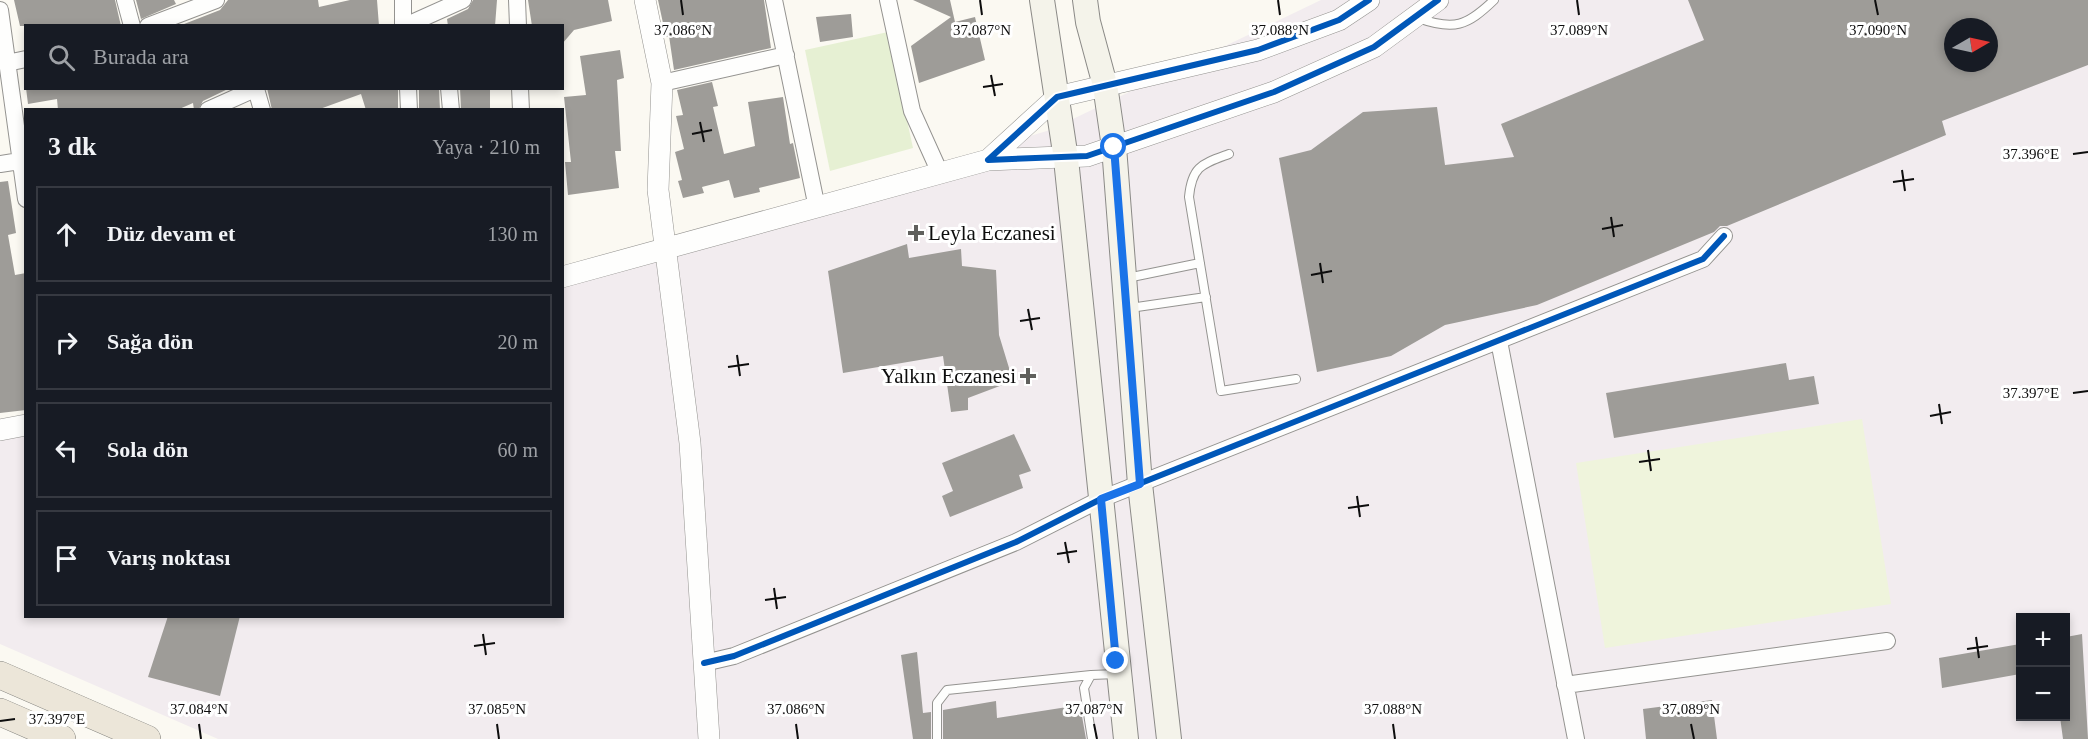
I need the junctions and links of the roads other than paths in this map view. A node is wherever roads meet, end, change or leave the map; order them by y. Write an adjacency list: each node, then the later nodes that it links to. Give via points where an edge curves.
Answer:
1 (125, 0): 17 (street)
2 (216, 0): 18 (street)
3 (403, 0): 19 (street)
4 (463, 0): 15 (street)
5 (517, 0): 21 (street)
6 (645, 0): 25 (street)
7 (777, 0): 22 (street)
8 (888, 0): 44 (street, via 912,111)
9 (1042, 0): 32 (main road)
10 (1085, 0): 26 (main road)
11 (1369, 0): 26 (street, via 1339,20 1258,50)
12 (1438, 0): 16 (street)
13 (1494, 0): 16 (lane, via 1474,19 1443,27)
14 (0, 10): 24 (street)
15 (443, 17): 20 (street)
16 (1414, 17): 38 (street, via 1374,46 1274,93)
17 (131, 24)
18 (153, 24)
19 (404, 24)
20 (413, 24)
21 (518, 24)
22 (786, 55): 25 (street); 46 (street)
23 (24, 59): 24 (street)
24 (7, 63): 42 (street)
25 (662, 83): 48 (street, via 658,190)
26 (1105, 85): 32 (street); 38 (main road)
27 (254, 90): 33 (street)
28 (256, 90): 34 (street)
29 (408, 90): 35 (street)
30 (449, 90): 36 (street)
31 (520, 90): 37 (street)
32 (1057, 97): 40 (main road); 41 (street)
33 (213, 108)
34 (261, 108)
35 (410, 108)
36 (451, 108)
37 (521, 108)
38 (1114, 147): 40 (street); 51 (main road)
39 (1229, 154): 49 (lane, via 1203,164 1191,178 1189,197)
40 (1066, 159): 41 (street); 59 (main road)
41 (988, 160): 44 (street)
42 (22, 161): 43 (street); 45 (street)
43 (0, 164)
44 (940, 173): 46 (street)
45 (24, 180)
46 (817, 208): 48 (street)
47 (1725, 236): 54 (street, via 1702,259)
48 (664, 250): 50 (street); 61 (street, via 690,443)
49 (1200, 263): 51 (lane); 52 (lane)
50 (564, 276)
51 (1124, 278): 53 (main road)
52 (1206, 297): 53 (lane); 55 (lane, via 1221,391)
53 (1126, 309): 58 (main road)
54 (1499, 340): 58 (street); 65 (street)
55 (1296, 379)
56 (24, 425): 57 (street)
57 (0, 430)
58 (1140, 484): 59 (street); 73 (main road)
59 (1101, 499): 61 (street, via 1016,542 734,656); 62 (main road)
60 (1887, 640): 65 (street)
61 (704, 663): 69 (street)
62 (1118, 674): 64 (lane); 72 (main road)
63 (0, 675): 68 (main road)
64 (1091, 675): 70 (lane, via 947,690 937,703); 71 (lane, via 1084,687)
65 (1565, 684): 74 (street)
66 (0, 712): 67 (main road)
67 (62, 739)
68 (147, 739)
69 (709, 739)
70 (936, 739)
71 (1092, 739)
72 (1126, 739)
73 (1169, 739)
74 (1576, 739)

